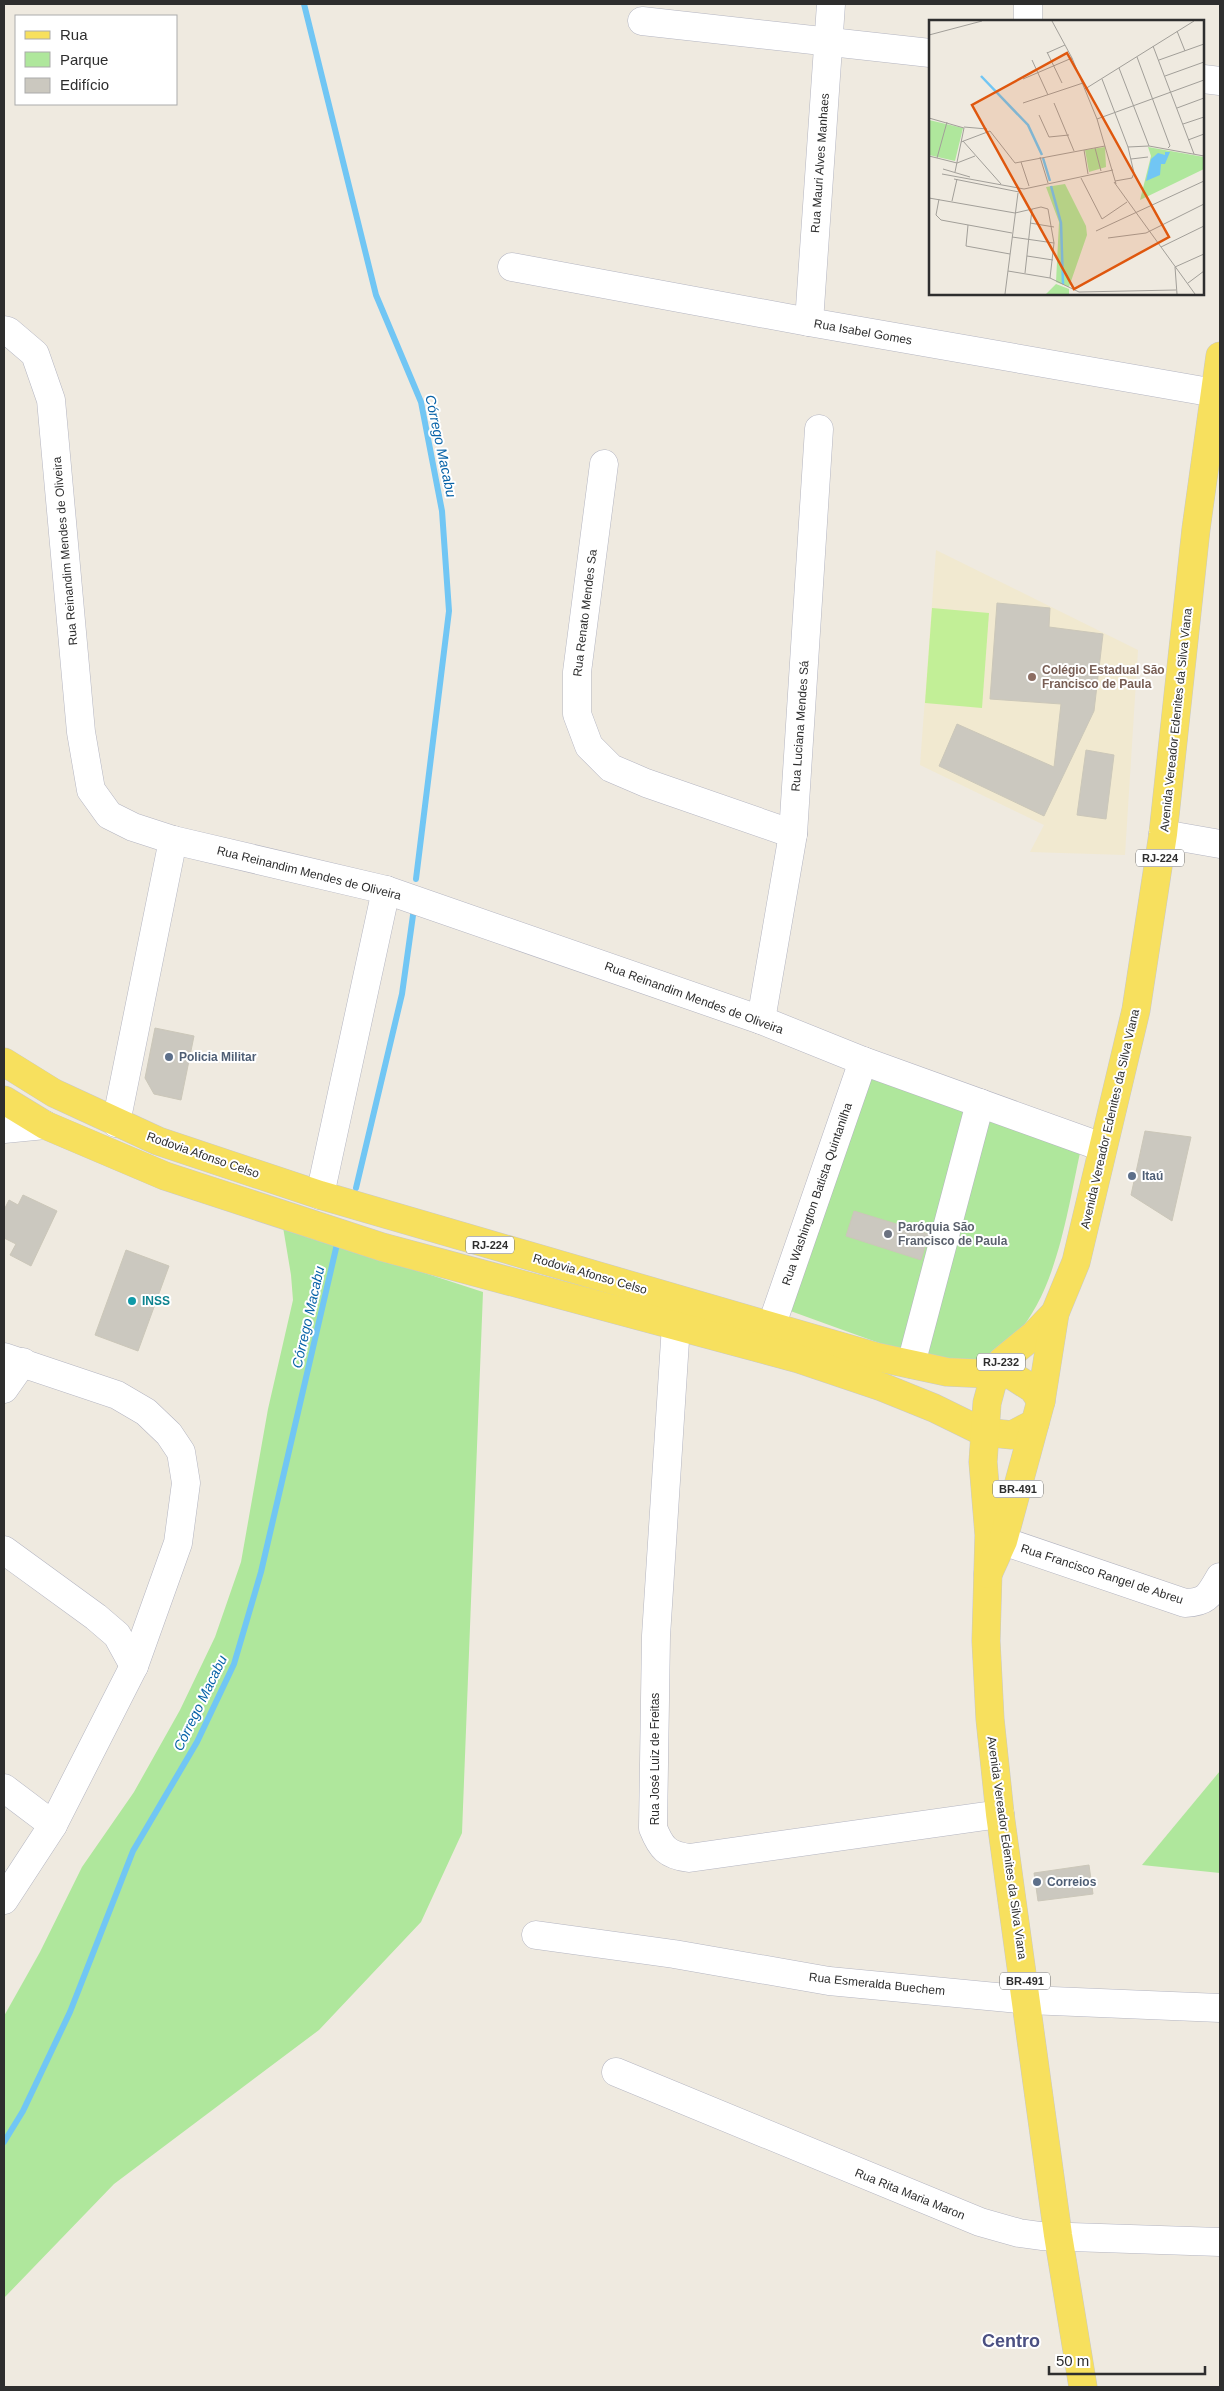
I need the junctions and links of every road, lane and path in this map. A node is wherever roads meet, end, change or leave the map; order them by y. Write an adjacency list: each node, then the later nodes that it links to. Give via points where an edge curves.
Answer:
1 (831, 4): 5 (street, Rua Mauri Alves Manhaes)
2 (1028, 4): 3 (street)
3 (1028, 20)
4 (642, 21): 5 (street)
5 (828, 44): 6 (street); 11 (street, Rua Mauri Alves Manhaes)
6 (929, 53)
7 (1204, 79): 8 (street)
8 (1220, 81)
9 (512, 267): 11 (street, Rua Isabel Gomes)
10 (4, 316): 13 (street)
11 (809, 322): 15 (street, Rua Isabel Gomes)
12 (4, 330): 13 (street, Rua Reinandim Mendes de Oliveira)
13 (32, 352): 21 (street, Rua Reinandim Mendes de Oliveira, via 51,400 81,732 91,790 109,815)
14 (1220, 356): 15 (main road, Avenida Vereador Edenites da Silva Viana / RJ-224)
15 (1215, 393): 18 (main road, Avenida Vereador Edenites da Silva Viana / RJ-224)
16 (819, 429): 19 (street, Rua Luciana Mendes Sá)
17 (604, 464): 19 (street, Rua Renato Mendes Sa, via 577,672 577,714 589,746 611,768 646,784)
18 (1213, 464): 20 (main road, Avenida Vereador Edenites da Silva Viana / RJ-224, via 1196,529)
19 (793, 834): 24 (street, Rua Luciana Mendes Sá)
20 (1164, 834): 22 (street); 32 (main road, Avenida Vereador Edenites da Silva Viana / RJ-224, via 1136,1010)
21 (173, 840): 23 (street, Rua Reinandim Mendes de Oliveira); 29 (street)
22 (1220, 844)
23 (386, 890): 24 (street, Rua Reinandim Mendes de Oliveira); 33 (street)
24 (761, 1020): 25 (street, Rua Reinandim Mendes de Oliveira)
25 (863, 1061): 28 (street, Rua Reinandim Mendes de Oliveira); 36 (street, Rua Washington Batista Quintanilha)
26 (4, 1062): 29 (main road, Rodovia Afonso Celso / RJ-224, via 54,1093)
27 (4, 1100): 30 (main road, RJ-224)
28 (980, 1103): 32 (street, Rua Reinandim Mendes de Oliveira); 38 (street)
29 (116, 1123): 33 (main road, Rodovia Afonso Celso / RJ-224, via 158,1141)
30 (45, 1125): 31 (street); 35 (main road, RJ-224, via 165,1176 382,1247)
31 (4, 1129)
32 (1102, 1147): 34 (main road, Avenida Vereador Edenites da Silva Viana / RJ-224, via 1076,1262)
33 (320, 1195): 36 (main road, Rodovia Afonso Celso / RJ-224)
34 (1054, 1313): 39 (main road, Avenida Vereador Edenites da Silva Viana / RJ-232, via 1035,1334 1002,1361); 41 (main road, Avenida Vereador Edenites da Silva Viana)
35 (676, 1325): 42 (main road, RJ-224, via 882,1387); 49 (street, Rua José Luiz de Freitas, via 656,1636 653,1828 660,1844 674,1856 689,1858)
36 (771, 1327): 38 (main road, Rodovia Afonso Celso / RJ-224)
37 (14, 1360): 40 (street); 47 (street, via 118,1395 146,1412 169,1434 181,1452 186,1483 178,1543)
38 (911, 1364): 39 (main road, Rodovia Afonso Celso / RJ-224, via 948,1372)
39 (995, 1373): 41 (main road, Rodovia Afonso Celso, via 1022,1380); 42 (main road, Avenida Vereador Edenites da Silva Viana / RJ-232)
40 (4, 1389)
41 (1038, 1412): 42 (main road, RJ-224, via 1012,1435); 43 (main road, Avenida Vereador Edenites da Silva Viana / BR-491)
42 (983, 1432): 45 (main road, Avenida Vereador Edenites da Silva Viana / BR-491)
43 (1003, 1541): 45 (main road, Avenida Vereador Edenites da Silva Viana / BR-491); 46 (street, Rua Francisco Rangel de Abreu, via 1185,1603 1200,1602 1210,1595)
44 (4, 1550): 47 (street, via 96,1616 116,1635)
45 (988, 1574): 49 (main road, Avenida Vereador Edenites da Silva Viana / BR-491, via 986,1640)
46 (1220, 1577)
47 (134, 1666): 50 (street)
48 (4, 1788): 50 (street)
49 (1000, 1814): 53 (main road, Avenida Vereador Edenites da Silva Viana / BR-491)
50 (53, 1825): 51 (street)
51 (4, 1900)
52 (536, 1935): 53 (street, Rua Esmeralda Buechem, via 674,1954 829,1981)
53 (1028, 2000): 54 (street, Rua Esmeralda Buechem); 56 (main road, Avenida Vereador Edenites da Silva Viana / BR-491)
54 (1220, 2008)
55 (616, 2072): 56 (street, Rua Rita Maria Maron, via 980,2222 1019,2233)
56 (1058, 2235): 57 (street, Rua Rita Maria Maron); 58 (main road, Avenida Vereador Edenites da Silva Viana / BR-491)
57 (1220, 2242)
58 (1083, 2387)

